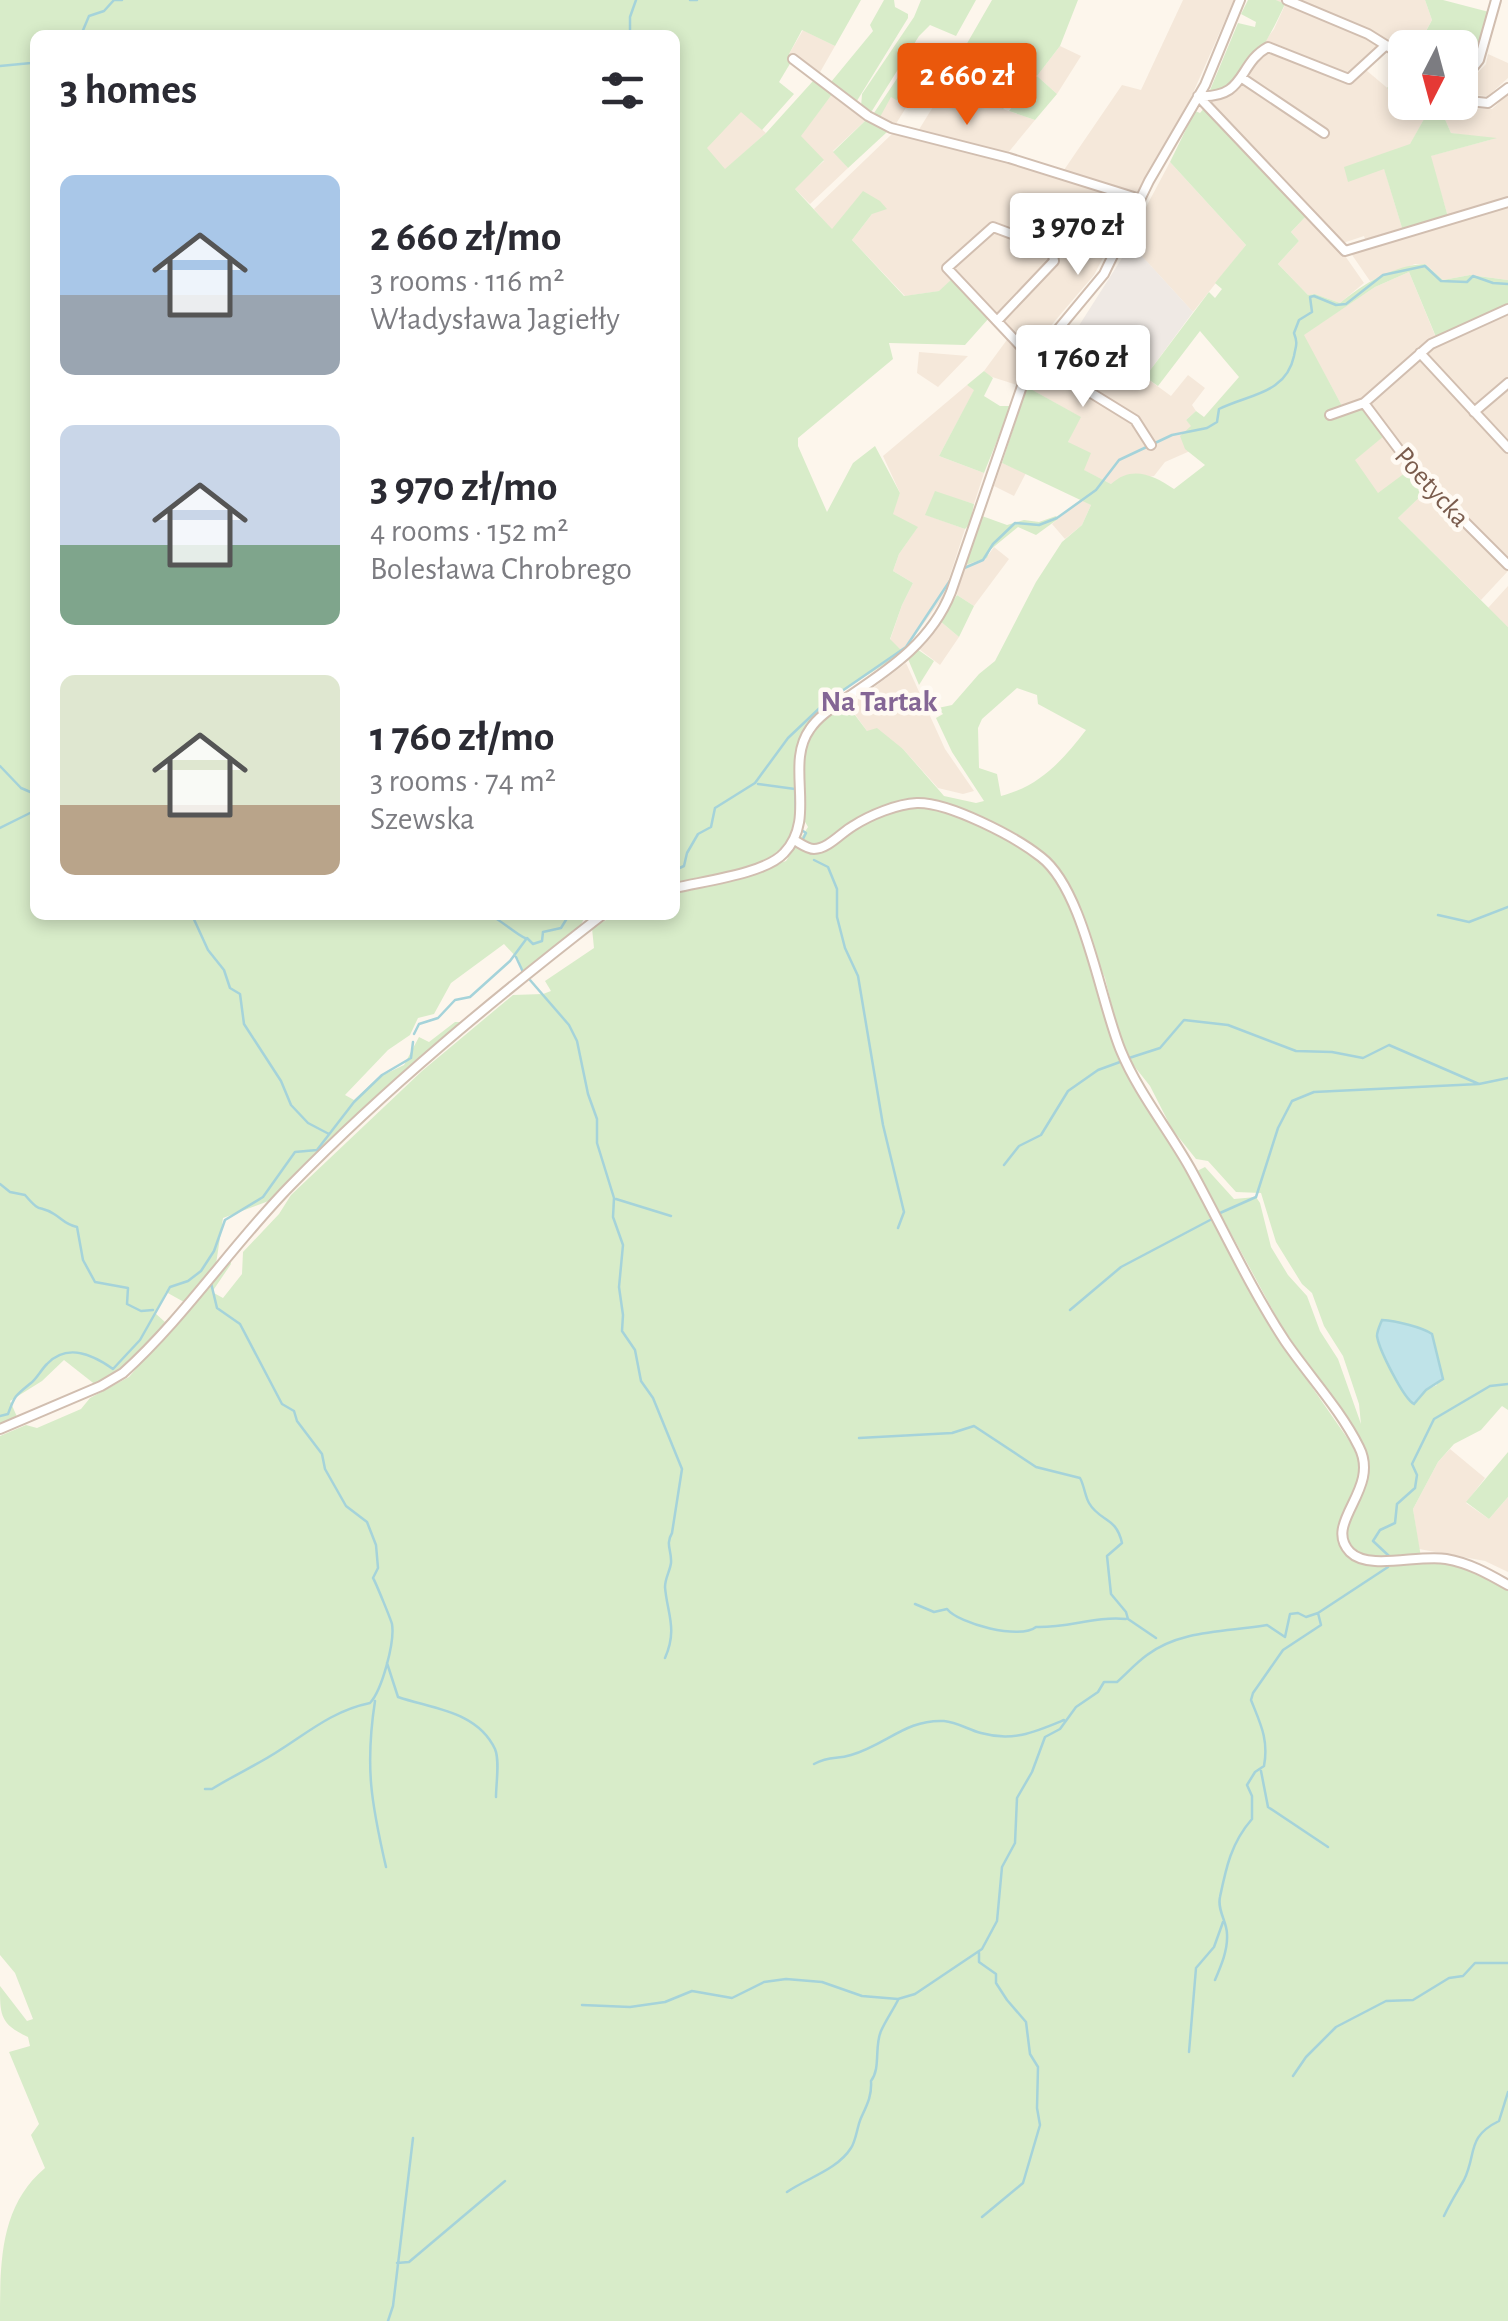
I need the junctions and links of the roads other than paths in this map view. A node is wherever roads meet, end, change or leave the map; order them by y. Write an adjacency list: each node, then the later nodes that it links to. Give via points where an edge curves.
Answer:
1 (1240, 0): 9 (street)
2 (1287, 0): 4 (street)
3 (1496, 0): 6 (street)
4 (1386, 46): 7 (street, via 1350,79 1268,46)
5 (793, 60): 12 (street, via 892,128)
6 (1478, 62)
7 (1242, 78): 9 (street, via 1220,95); 11 (street)
8 (1508, 88): 10 (street, via 1488,103)
9 (1198, 96): 12 (street); 13 (street, via 1345,251)
10 (1478, 102)
11 (1324, 133)
12 (1140, 199): 17 (street, via 1104,274)
13 (1508, 202)
14 (1508, 309): 16 (street)
15 (997, 320): 15 (street, via 1052,265 1052,249 993,227 947,268); 17 (street)
16 (1420, 353): 19 (street); 20 (street)
17 (1034, 358): 22 (street, via 1135,420); 25 (street, via 947,602 914,649 808,732)
18 (1508, 383): 20 (street)
19 (1364, 403): 21 (street); 24 (street, Poetycka, via 1418,475)
20 (1474, 412): 23 (street)
21 (1330, 416)
22 (1151, 445)
23 (1508, 448)
24 (1508, 564)
25 (794, 840): 26 (street, via 769,863); 29 (street, via 821,848 859,822 925,804 1010,838 1048,862 1078,918 1129,1068 1272,1321 1360,1450 1363,1481 1343,1522 1344,1544 1369,1561 1424,1557 1467,1564)
26 (680, 887)
27 (596, 920): 28 (street, via 396,1084 292,1183 123,1373)
28 (0, 1429)
29 (1508, 1585)

